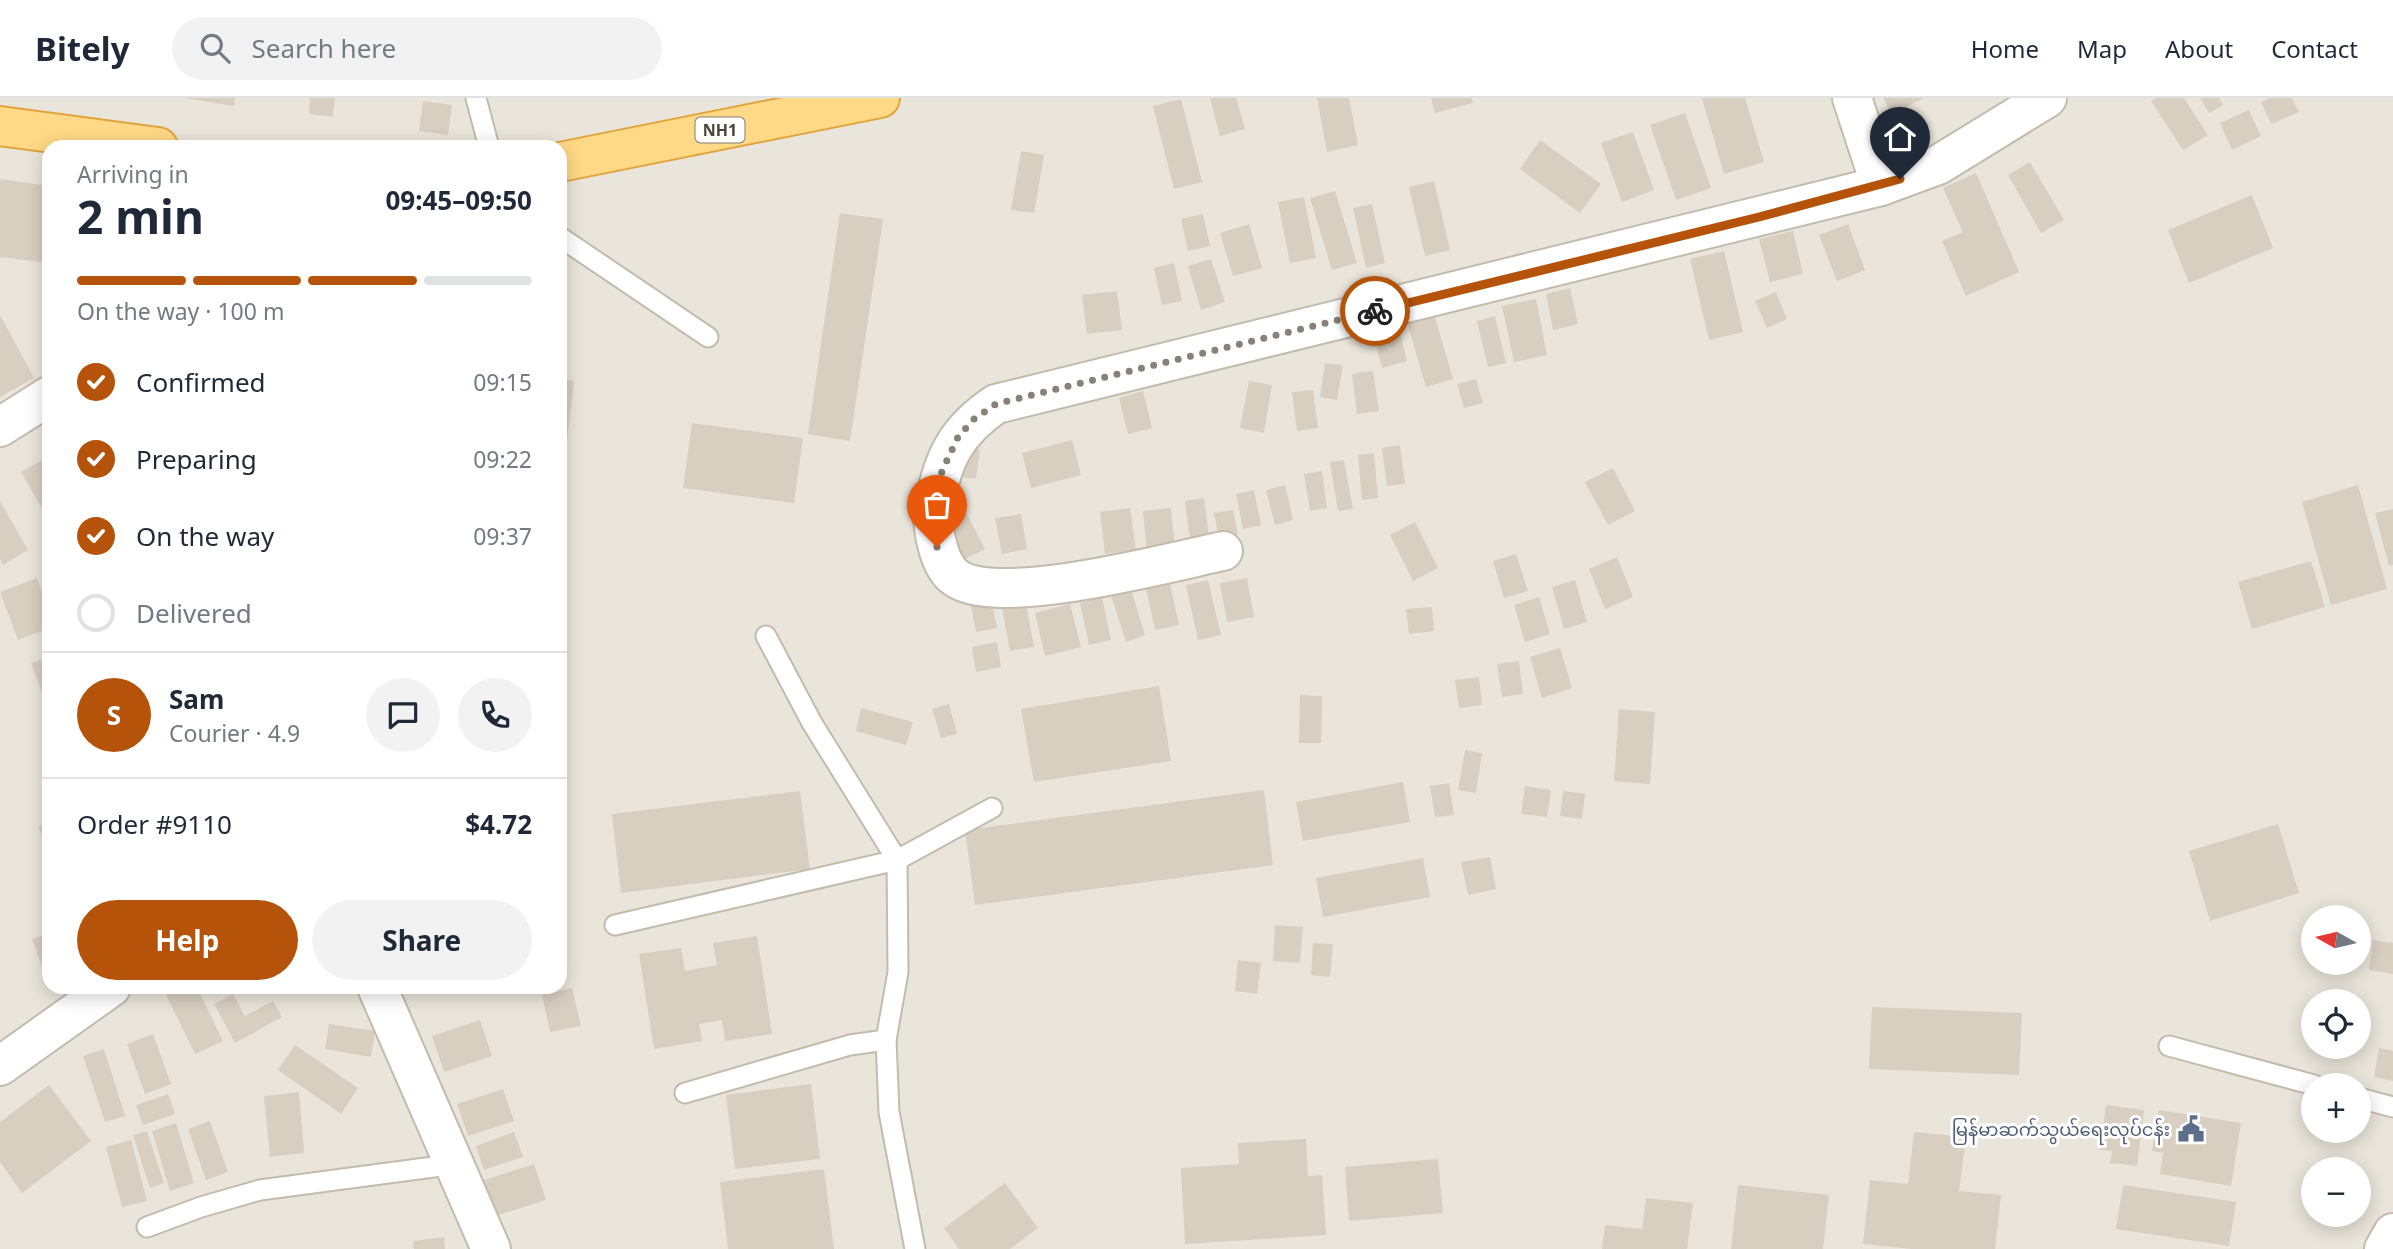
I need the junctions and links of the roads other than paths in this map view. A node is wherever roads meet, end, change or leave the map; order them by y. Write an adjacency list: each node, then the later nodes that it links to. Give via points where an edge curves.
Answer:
1 (476, 98): 7 (lane)
2 (880, 98): 8 (highway, NH1)
3 (1852, 98): 9 (street)
4 (2047, 98): 9 (street, via 1938,165)
5 (0, 126): 6 (highway)
6 (105, 140)
7 (487, 140)
8 (567, 161)
9 (1881, 186): 14 (street, via 996,404 958,437 942,471 934,508 937,547 944,565 956,579 977,586 1058,586)
10 (567, 242): 11 (lane)
11 (708, 337)
12 (42, 400): 13 (street)
13 (0, 427)
14 (1223, 551)
15 (766, 636): 17 (lane, via 812,723)
16 (992, 808): 17 (lane)
17 (897, 860): 18 (lane); 21 (lane, via 898,972)
18 (615, 925)
19 (101, 994): 23 (street)
20 (380, 994): 28 (street)
21 (886, 1040): 25 (lane, via 850,1045); 32 (lane, via 889,1112)
22 (2169, 1046): 24 (lane)
23 (0, 1066)
24 (2301, 1082)
25 (685, 1093)
26 (2371, 1101): 27 (lane)
27 (2393, 1107)
28 (456, 1164): 29 (lane, via 260,1190); 31 (street)
29 (147, 1227)
30 (2393, 1233): 33 (street)
31 (491, 1249)
32 (915, 1249)
33 (2384, 1249)

